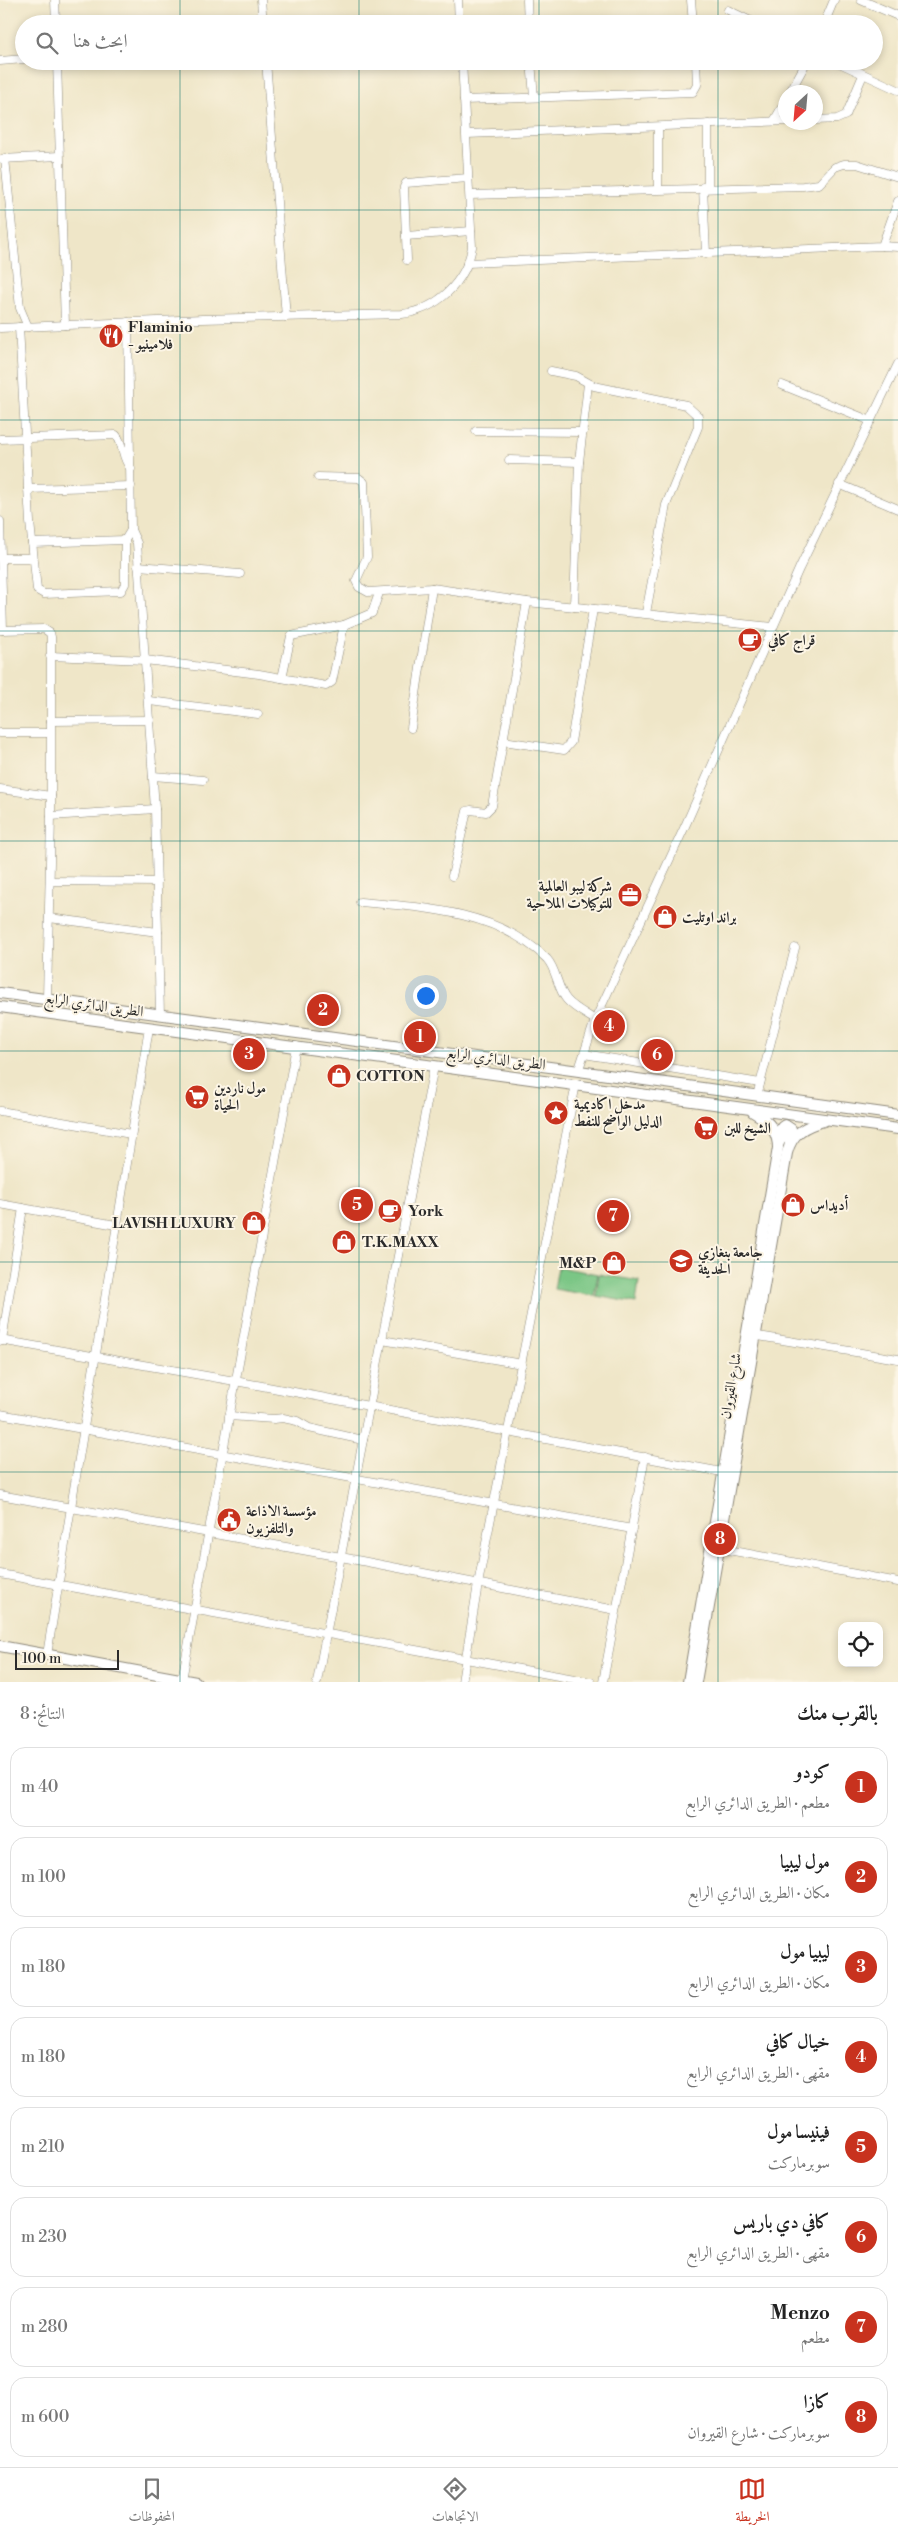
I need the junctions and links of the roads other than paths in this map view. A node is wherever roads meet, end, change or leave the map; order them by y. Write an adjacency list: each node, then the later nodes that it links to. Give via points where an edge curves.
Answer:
1 (55, 0): 9 (street)
2 (261, 0): 10 (street)
3 (458, 0): 11 (street)
4 (526, 0): 12 (street)
5 (691, 0): 13 (street)
6 (834, 0): 15 (street)
7 (861, 0): 16 (street)
8 (728, 10): 14 (street)
9 (56, 15)
10 (262, 15)
11 (459, 15)
12 (527, 15)
13 (692, 15)
14 (738, 15)
15 (828, 15)
16 (898, 16)
17 (15, 60): 18 (street)
18 (0, 61)
19 (57, 70): 38 (street)
20 (267, 70): 53 (street)
21 (462, 70): 30 (street)
22 (532, 70): 29 (street)
23 (696, 70): 29 (street, via 697,85 692,92)
24 (802, 70): 27 (street)
25 (853, 70): 26 (street)
26 (863, 75): 28 (street); 32 (street, via 846,115)
27 (794, 85)
28 (898, 90)
29 (534, 98): 30 (street)
30 (464, 100): 37 (street)
31 (778, 114): 33 (street)
32 (823, 119)
33 (774, 121): 34 (street); 35 (street)
34 (778, 121)
35 (708, 124): 36 (street); 42 (street)
36 (658, 127): 37 (street); 43 (street)
37 (467, 134): 41 (street)
38 (59, 156): 39 (street); 55 (street)
39 (2, 158): 57 (street, via 20,308)
40 (898, 177): 42 (street, via 857,164 844,164 835,167 819,184)
41 (468, 178): 44 (street); 47 (street, via 406,184)
42 (706, 187): 43 (street); 50 (street)
43 (658, 189): 44 (street)
44 (470, 195): 46 (street)
45 (898, 201): 48 (street)
46 (472, 231): 47 (street); 52 (street)
47 (406, 236): 51 (street)
48 (882, 246): 49 (street); 50 (street)
49 (898, 247)
50 (706, 254): 52 (street)
51 (407, 260)
52 (467, 263): 53 (street, via 448,293 434,304 414,312)
53 (286, 317): 54 (street)
54 (128, 322): 55 (street); 70 (street)
55 (65, 325): 57 (street)
56 (19, 327): 57 (street); 58 (street); 66 (street)
57 (28, 327)
58 (0, 328)
59 (898, 364): 63 (street)
60 (551, 371): 61 (street, via 576,376)
61 (588, 384): 65 (street); 89 (street, via 686,405 699,420 666,505)
62 (782, 386): 63 (street)
63 (871, 421): 72 (street)
64 (476, 431): 65 (street)
65 (583, 432): 69 (street)
66 (26, 438): 67 (street); 70 (street, via 116,435 123,458); 74 (street)
67 (0, 439)
68 (508, 460): 69 (street)
69 (579, 462): 87 (street)
70 (131, 469): 73 (street)
71 (318, 477): 85 (street, via 358,478 364,482 367,558 356,581 366,591)
72 (839, 484): 75 (street); 92 (street)
73 (131, 486): 74 (street); 77 (street)
74 (28, 489): 79 (street)
75 (898, 509)
76 (0, 521): 80 (street)
77 (131, 530): 78 (street); 82 (street, via 137,543)
78 (125, 540): 79 (street); 81 (street, via 125,586 121,591 40,593 36,585)
79 (32, 543): 81 (street)
80 (1, 558): 81 (street); 90 (street)
81 (34, 558)
82 (138, 566): 83 (street); 95 (street)
83 (240, 574)
84 (432, 588): 85 (street); 86 (street); 101 (street)
85 (379, 593): 91 (street, via 372,613)
86 (527, 602): 87 (street); 104 (street)
87 (574, 607): 88 (street)
88 (593, 609): 89 (street); 104 (street, via 568,748)
89 (646, 613): 92 (street)
90 (1, 619): 93 (street)
91 (344, 625): 96 (street, via 291,636); 96 (street, via 331,684 323,686)
92 (773, 627): 123 (street)
93 (1, 630): 94 (street, via 48,631 51,636)
94 (50, 656): 95 (street); 100 (street)
95 (146, 660): 96 (street); 97 (street)
96 (282, 678)
97 (149, 702): 98 (street); 99 (street)
98 (258, 714)
99 (150, 720): 100 (street); 105 (street)
100 (50, 721): 103 (street)
101 (411, 728)
102 (0, 733): 103 (street)
103 (50, 733): 108 (street)
104 (503, 741): 111 (street, via 492,806 486,812 467,812)
105 (153, 776): 106 (street); 109 (street)
106 (203, 780)
107 (0, 789): 108 (street)
108 (51, 796): 110 (street)
109 (155, 809): 110 (street); 113 (street)
110 (51, 816): 112 (street)
111 (452, 876)
112 (50, 881): 113 (street); 115 (street)
113 (157, 882): 116 (street)
114 (360, 902): 123 (street, via 443,912 502,928 549,961 567,1000)
115 (49, 918): 116 (street); 119 (street)
116 (158, 932): 122 (street)
117 (795, 948): 130 (street)
118 (0, 993): 119 (main road, الطريق الدائري الرابع)
119 (47, 1000): 121 (main road, الطريق الدائري الرابع)
120 (0, 1007): 124 (main road, الطريق الدائري الرابع)
121 (104, 1008): 122 (main road, الطريق الدائري الرابع); 124 (main road)
122 (160, 1015): 129 (main road, الطريق الدائري الرابع)
123 (595, 1020): 127 (street)
124 (103, 1021): 125 (main road, الطريق الدائري الرابع)
125 (149, 1028): 126 (main road, الطريق الدائري الرابع); 138 (street)
126 (296, 1046): 128 (main road, الطريق الدائري الرابع); 149 (street)
127 (584, 1054): 129 (street); 130 (street)
128 (434, 1066): 131 (main road, الطريق الدائري الرابع); 144 (street)
129 (579, 1069): 132 (main road, الطريق الدائري الرابع)
130 (760, 1083): 132 (street)
131 (576, 1084): 133 (main road, الطريق الدائري الرابع); 148 (street)
132 (757, 1096): 135 (main road, الطريق الدائري الرابع)
133 (748, 1110): 136 (main road, الطريق الدائري الرابع); 139 (main road, via 770,1124)
134 (0, 1111): 138 (street)
135 (898, 1115)
136 (830, 1120): 137 (main road, الطريق الدائري الرابع); 139 (main road, شارع القيروان, via 801,1129)
137 (898, 1130)
138 (131, 1134): 142 (street)
139 (783, 1147): 143 (main road, شارع القيروان)
140 (0, 1204): 141 (street)
141 (23, 1208): 142 (street); 145 (street)
142 (116, 1225): 146 (street)
143 (751, 1335): 147 (street); 158 (main road, شارع القيروان); 165 (main road, شارع القيروان)
144 (382, 1340): 148 (street); 150 (street)
145 (1, 1341): 146 (street)
146 (95, 1357): 149 (street); 153 (street)
147 (898, 1359)
148 (522, 1364): 154 (street)
149 (235, 1381): 150 (street); 152 (street)
150 (370, 1406): 154 (street); 155 (street)
151 (0, 1414): 153 (street)
152 (229, 1416): 155 (street, via 283,1418 308,1428); 156 (street)
153 (84, 1430): 156 (street); 162 (street)
154 (509, 1432): 157 (street); 161 (street)
155 (363, 1440): 159 (street)
156 (222, 1454): 159 (street); 164 (street)
157 (645, 1457): 158 (street); 163 (street)
158 (722, 1472): 184 (main road, شارع القيروان)
159 (356, 1480): 161 (street); 166 (street)
160 (0, 1496): 162 (street)
161 (495, 1505): 163 (street); 169 (street)
162 (72, 1508): 164 (street); 170 (street)
163 (632, 1529): 172 (street)
164 (208, 1533): 166 (street); 171 (street)
165 (718, 1548): 168 (street); 185 (main road, شارع القيروان)
166 (341, 1557): 169 (street); 173 (street)
167 (0, 1574): 170 (street)
168 (898, 1582)
169 (478, 1584): 172 (street); 176 (street)
170 (60, 1585): 171 (street); 175 (street)
171 (195, 1608): 173 (street); 178 (street)
172 (616, 1610): 183 (street)
173 (326, 1633): 176 (street); 180 (street)
174 (0, 1646): 175 (main road)
175 (47, 1655): 177 (main road)
176 (466, 1659): 181 (street); 182 (street)
177 (150, 1678): 178 (main road)
178 (182, 1680): 179 (main road)
179 (196, 1682)
180 (317, 1682)
181 (462, 1682)
182 (592, 1682)
183 (602, 1682)
184 (688, 1682)
185 (696, 1682)

